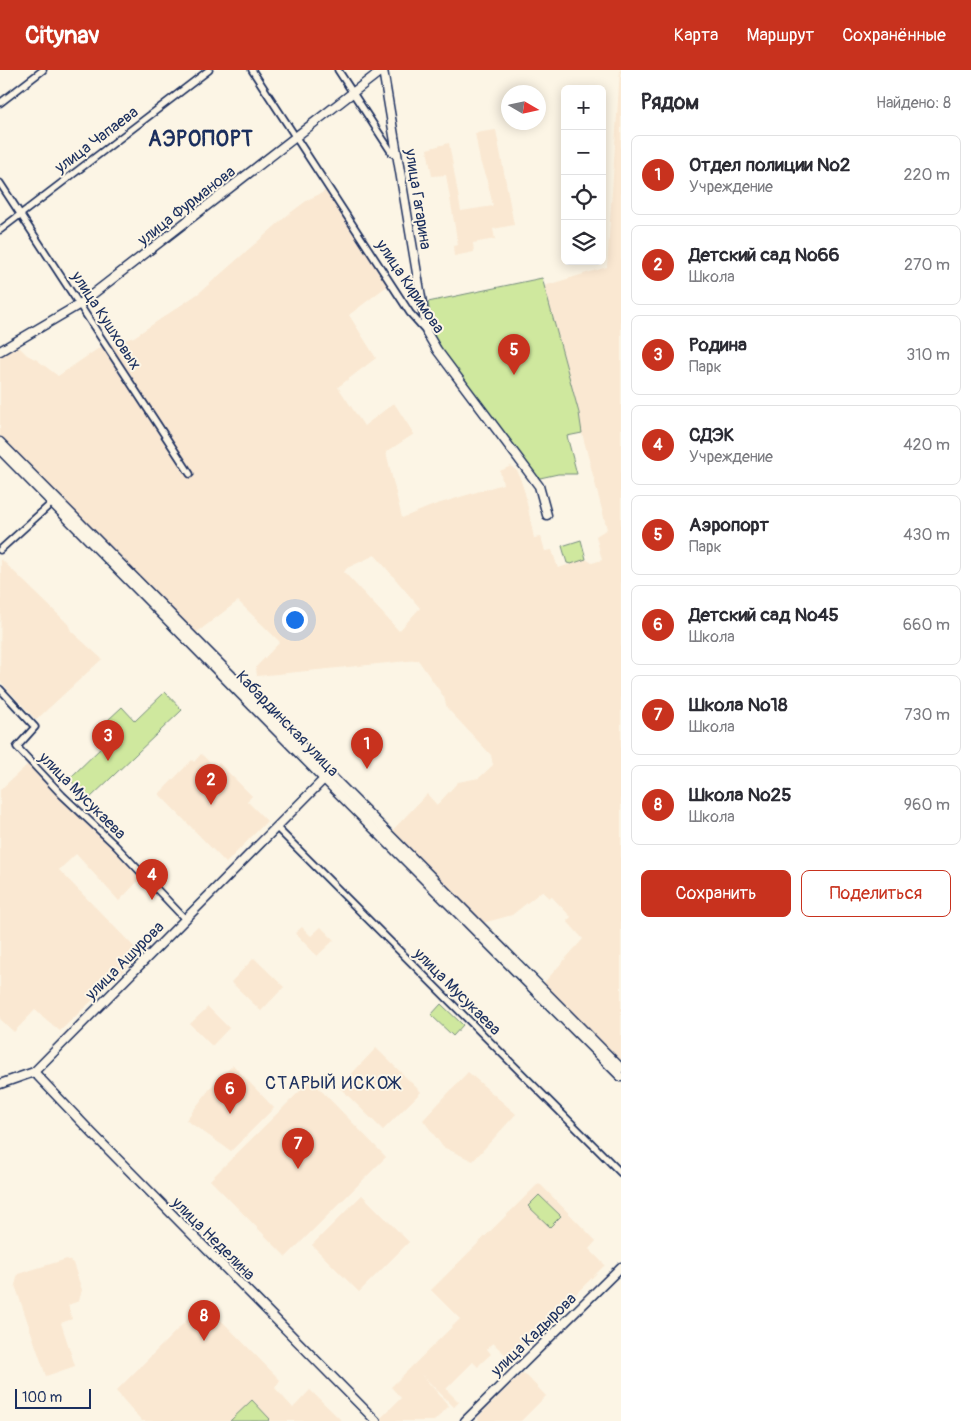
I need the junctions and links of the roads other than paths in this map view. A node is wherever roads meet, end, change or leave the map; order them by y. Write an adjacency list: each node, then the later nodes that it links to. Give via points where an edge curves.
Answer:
1 (43, 70): 7 (street)
2 (209, 70): 11 (street, улица Чапаева)
3 (252, 70): 8 (street, улица Киримова)
4 (338, 70): 6 (street)
5 (383, 70): 6 (main road, улица Фурманова); 9 (main road, улица Гагарина)
6 (353, 92): 8 (main road, улица Фурманова); 9 (street, via 392,153)
7 (0, 103)
8 (296, 137): 13 (main road, улица Фурманова); 14 (street, улица Киримова, via 410,313)
9 (398, 156): 14 (main road, улица Гагарина)
10 (0, 183): 11 (street, улица Кушховых)
11 (21, 214): 12 (street, улица Чапаева); 13 (street, улица Кушховых)
12 (0, 230)
13 (80, 304): 15 (main road, улица Фурманова); 18 (street, улица Кушховых)
14 (428, 333): 20 (main road, улица Киримова, via 437,350 539,486)
15 (0, 351)
16 (0, 442): 19 (main road, Кабардинская улица)
17 (0, 450): 19 (main road, Кабардинская улица)
18 (190, 474)
19 (54, 500): 21 (street); 23 (main road, Кабардинская улица)
20 (548, 515)
21 (0, 550)
22 (0, 689): 25 (street, улица Мусукаева, via 36,727 17,747)
23 (326, 776): 24 (main road, улица Ашурова); 26 (main road, Кабардинская улица); 28 (main road, Кабардинская улица)
24 (277, 828): 25 (main road, улица Ашурова); 30 (street, улица Мусукаева)
25 (185, 919): 27 (main road, улица Ашурова)
26 (621, 1068)
27 (34, 1072): 29 (main road, улица Ашурова); 32 (main road, улица Неделина)
28 (621, 1077)
29 (0, 1084)
30 (621, 1173)
31 (621, 1267): 33 (main road, улица Кадырова)
32 (376, 1421)
33 (465, 1421)

